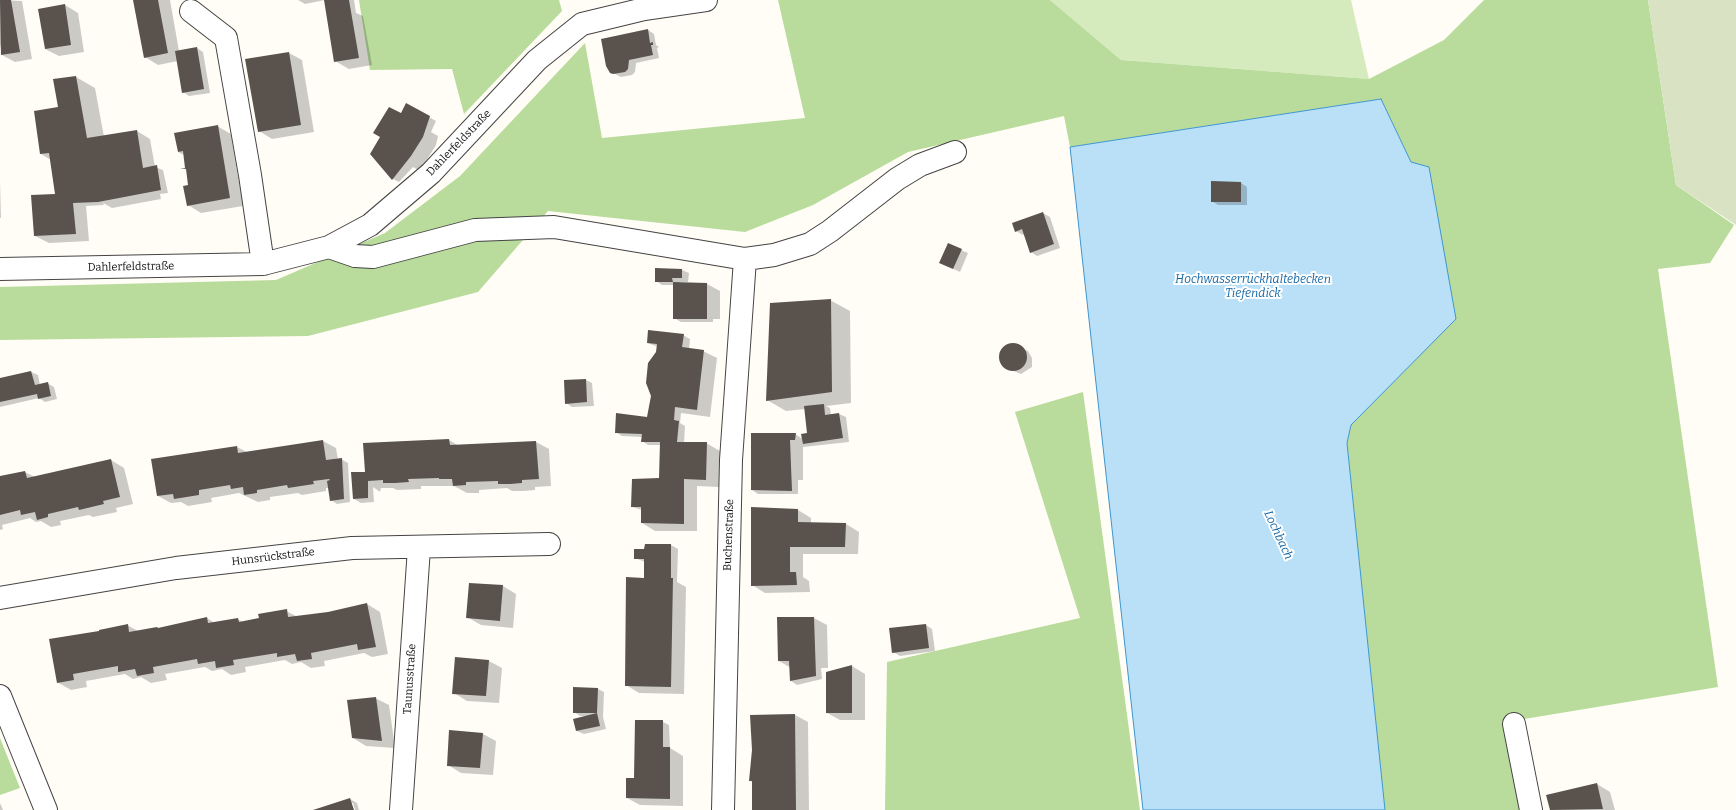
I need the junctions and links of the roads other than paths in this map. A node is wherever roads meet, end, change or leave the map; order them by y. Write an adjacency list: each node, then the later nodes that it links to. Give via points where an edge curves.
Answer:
1 (706, 0): 2 (street, Dahlerfeldstraße)
2 (640, 5): 5 (street, Dahlerfeldstraße, via 582,24 537,60 432,173 370,225)
3 (191, 11): 7 (street, via 226,38)
4 (955, 152): 6 (street, via 920,165 897,179 810,244 774,255)
5 (329, 247): 6 (street, via 356,256 373,257 475,230 554,227); 7 (street, Dahlerfeldstraße)
6 (745, 260): 16 (street, Buchenstraße, via 731,460)
7 (263, 264): 8 (street, Dahlerfeldstraße)
8 (0, 269)
9 (549, 544): 10 (street, Hunsrückstraße)
10 (419, 548): 11 (street, Hunsrückstraße, via 352,548 176,568); 15 (street, Taunusstraße)
11 (0, 598)
12 (0, 696): 14 (street)
13 (1514, 724): 17 (street)
14 (46, 810)
15 (401, 810)
16 (723, 810)
17 (1531, 810)

